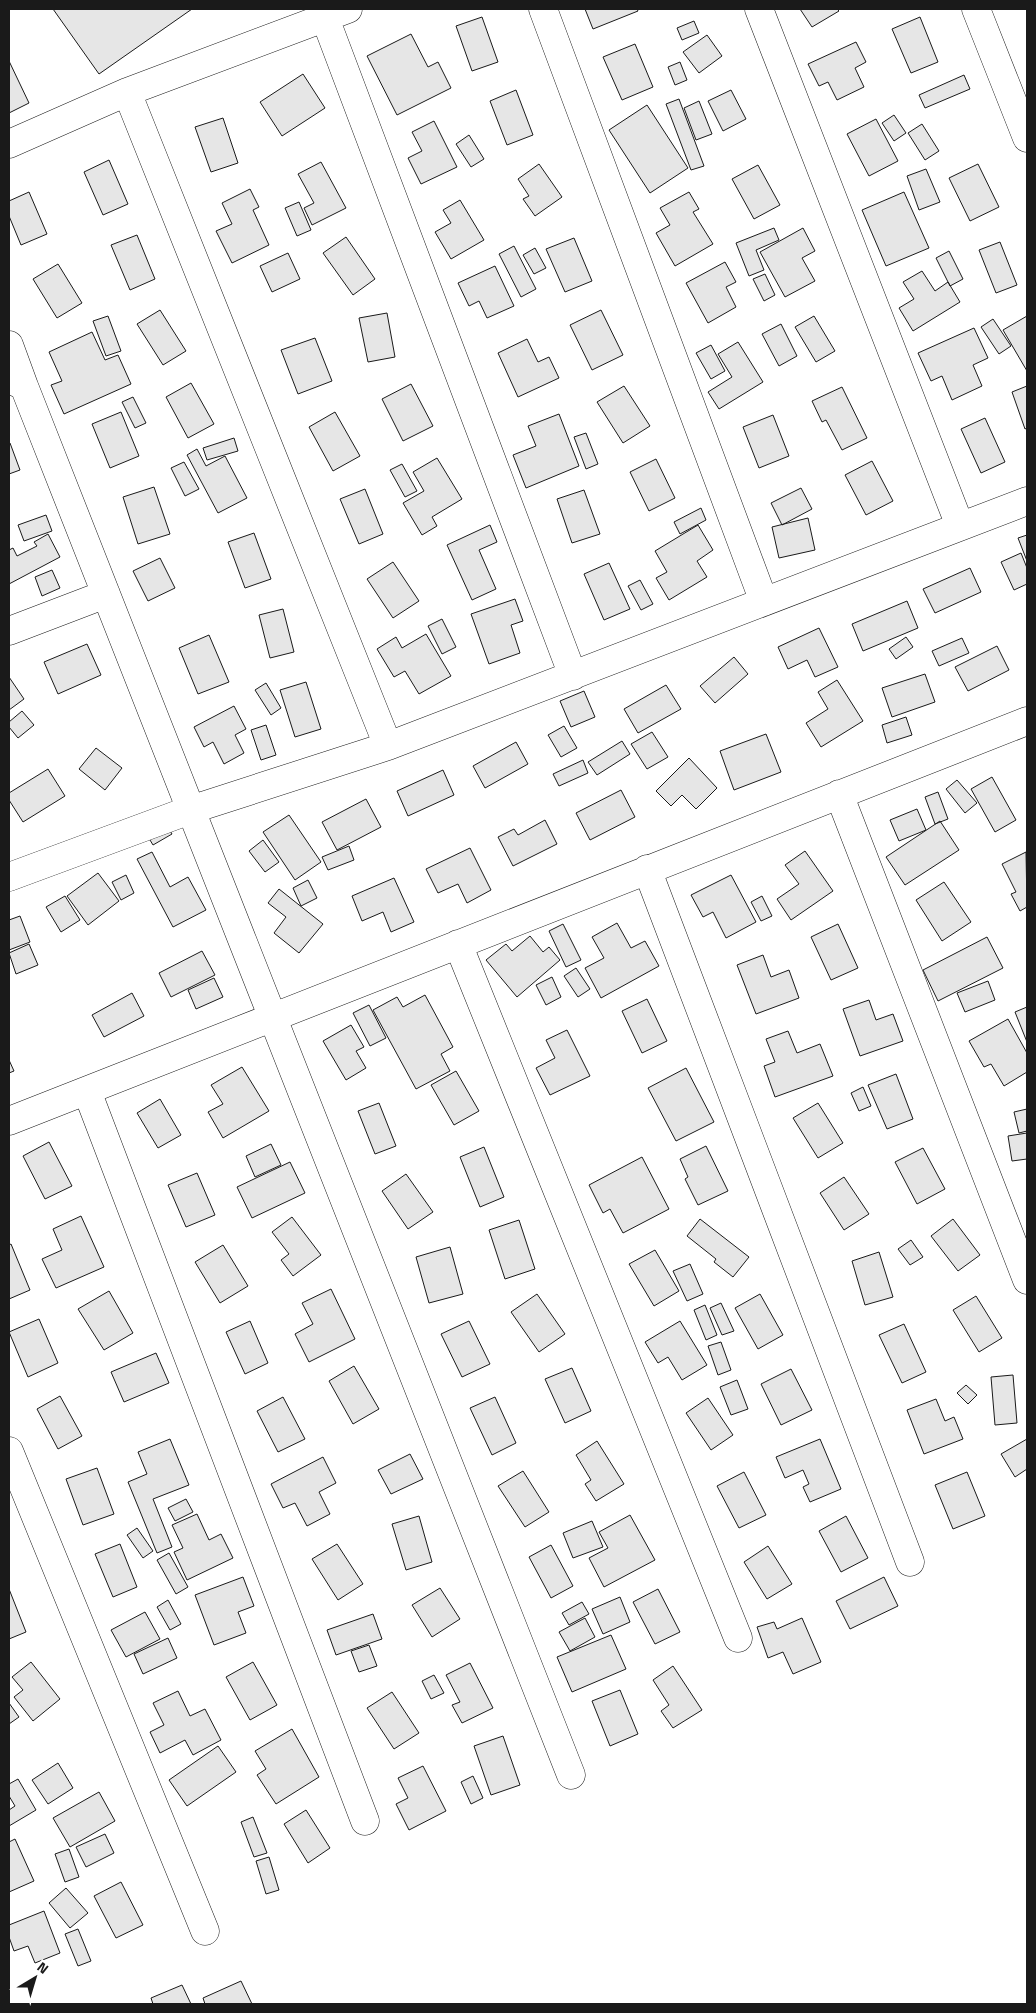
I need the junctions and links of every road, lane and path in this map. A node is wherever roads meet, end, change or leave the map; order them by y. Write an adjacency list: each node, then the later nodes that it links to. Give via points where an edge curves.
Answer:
1 (543, 9): 13 (street)
2 (759, 9): 11 (street)
3 (976, 9): 6 (street)
4 (336, 13): 5 (street); 15 (street)
5 (127, 92): 7 (street); 17 (street)
6 (1027, 138)
7 (9, 144)
8 (9, 345): 9 (street)
9 (17, 382): 12 (street)
10 (1027, 501): 11 (street)
11 (960, 526): 13 (street)
12 (106, 594): 14 (street); 19 (street)
13 (764, 602): 15 (street)
14 (9, 631)
15 (573, 676): 17 (street)
16 (1025, 728): 18 (street)
17 (388, 746): 19 (street)
18 (839, 794): 20 (street); 26 (street)
19 (190, 810): 21 (street); 23 (street)
20 (647, 869): 22 (street); 28 (street)
21 (9, 877)
22 (458, 944): 23 (street); 29 (street)
23 (272, 1016): 24 (street); 30 (street)
24 (87, 1091): 25 (street); 31 (street)
25 (9, 1121)
26 (1027, 1280)
27 (9, 1451): 32 (street)
28 (910, 1562)
29 (738, 1638)
30 (571, 1774)
31 (365, 1821)
32 (205, 1931)

